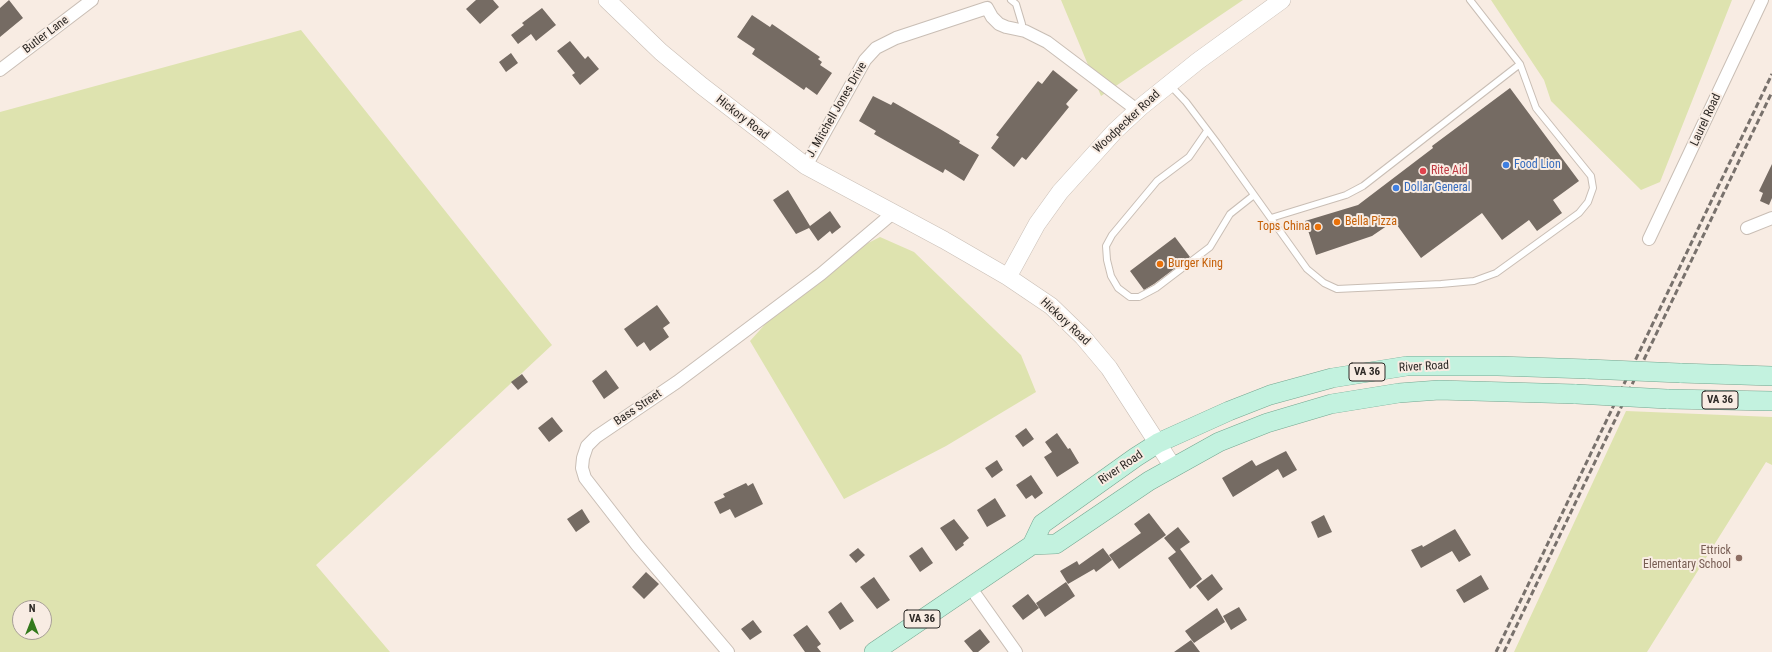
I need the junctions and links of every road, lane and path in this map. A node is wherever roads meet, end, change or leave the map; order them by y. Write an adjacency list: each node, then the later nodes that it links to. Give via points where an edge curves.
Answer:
1 (92, 0): 10 (street, Butler Lane)
2 (607, 0): 14 (main road, Hickory Road, via 661,52)
3 (1011, 0): 8 (lane, via 1016,4)
4 (1282, 0): 11 (main road, Woodpecker Road)
5 (1470, 0): 9 (lane)
6 (1762, 0): 20 (street, Laurel Road)
7 (989, 4): 8 (street, J. Mitchell Jones Drive, via 992,17 999,24); 14 (street, J. Mitchell Jones Drive, via 896,38 876,48 865,60)
8 (1022, 31): 12 (street, J. Mitchell Jones Drive, via 1047,42)
9 (1520, 64): 17 (lane, via 1363,186 1346,195); 17 (lane, via 1536,108 1591,176 1594,188 1588,202 1579,213 1496,273 1474,281 1338,289 1324,283 1307,269)
10 (0, 70)
11 (1169, 84): 12 (main road, Woodpecker Road); 13 (lane)
12 (1137, 110): 21 (main road, Woodpecker Road, via 1096,150 1060,192 1037,224)
13 (1207, 131): 15 (lane); 15 (lane, via 1189,157 1158,181 1112,235 1106,246 1108,266 1118,288 1130,297 1139,297 1156,288 1210,247 1230,214)
14 (806, 166): 16 (main road, Hickory Road)
15 (1254, 195): 17 (lane)
16 (893, 213): 21 (main road, Hickory Road); 28 (street, Bass Street, via 814,279 677,382 596,437 588,446 583,458 585,478 637,545)
17 (1271, 218)
18 (1770, 221): 19 (street)
19 (1747, 228)
20 (1649, 239)
21 (1008, 277): 24 (main road, Hickory Road, via 1051,306 1083,337 1119,382)
22 (1772, 376): 24 (main road, River Road / VA 36, bridge, via 1498,366 1407,366 1358,373 1270,395)
23 (1772, 401): 25 (main road, River Road / VA 36, bridge, via 1439,390 1368,397 1331,404 1267,423 1219,442)
24 (1158, 443): 25 (main road, Hickory Road); 26 (main road, River Road / VA 36, via 1042,524)
25 (1173, 467): 26 (main road, River Road / VA 36, via 1056,544)
26 (1032, 544): 27 (main road, River Road / VA 36)
27 (970, 587): 29 (main road, River Road / VA 36); 30 (street)
28 (728, 652)
29 (874, 652)
30 (1016, 652)

